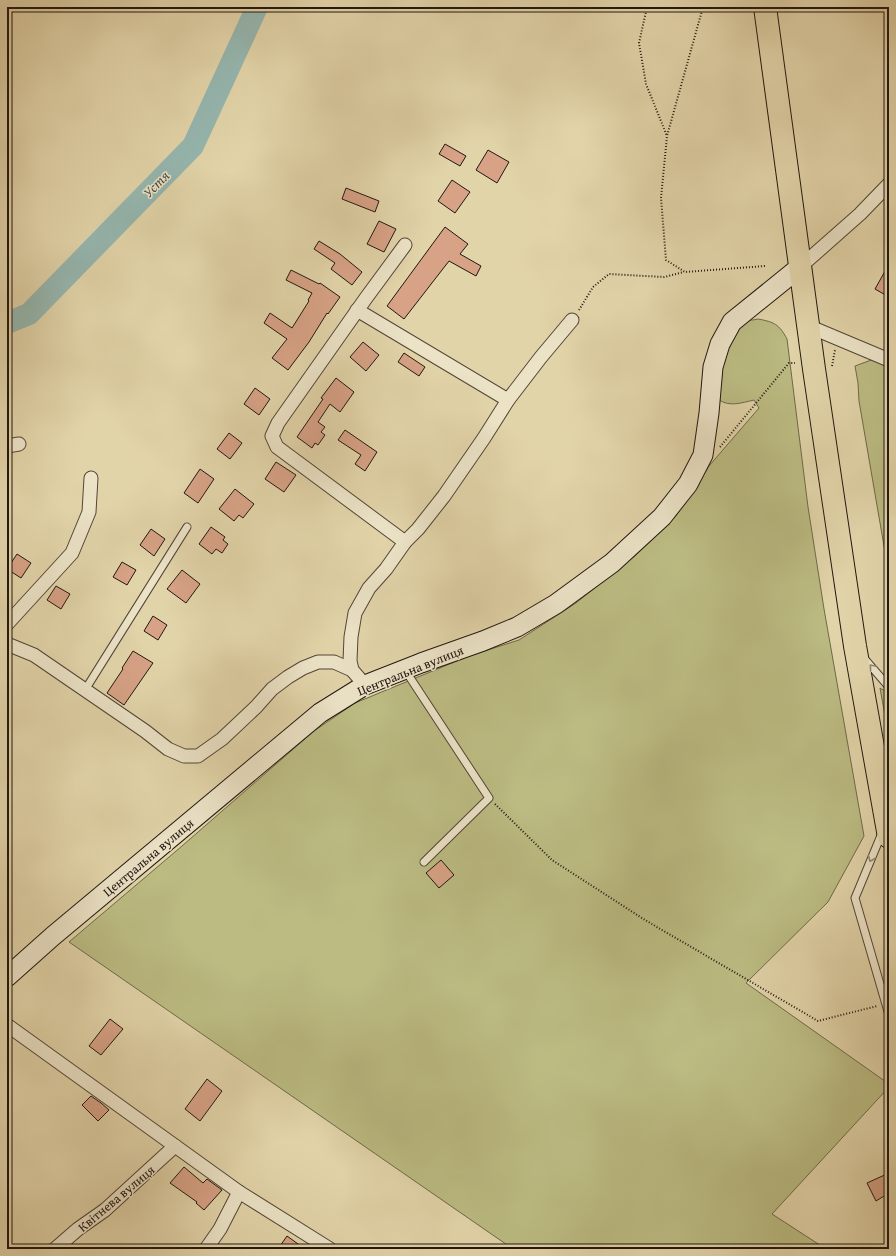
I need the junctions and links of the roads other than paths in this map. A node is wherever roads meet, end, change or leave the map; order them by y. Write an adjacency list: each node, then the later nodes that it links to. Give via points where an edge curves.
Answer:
1 (765, 7): 4 (highway)
2 (889, 184): 4 (street, via 860,214)
3 (405, 245): 5 (street)
4 (800, 267): 7 (highway); 17 (street, Центральна вулиця, via 732,322 720,344 713,367 703,455 688,484 662,517 612,563 556,604 517,627)
5 (357, 310): 9 (street); 12 (street, via 278,423 272,436 277,447)
6 (572, 320): 9 (street)
7 (808, 326): 8 (street); 15 (highway)
8 (889, 360)
9 (508, 400): 12 (street, via 444,496)
10 (91, 478): 13 (street, via 89,512 72,553)
11 (187, 527): 20 (lane)
12 (405, 542): 16 (street, via 386,570 369,588 355,613 351,637)
13 (7, 624)
14 (7, 644): 20 (street, via 34,655)
15 (855, 646): 19 (lane, one-way to 15); 21 (highway)
16 (352, 670): 18 (street); 20 (street, via 334,662 318,662 303,668 272,689 222,739 198,756 184,756 168,749)
17 (405, 670): 18 (street, Центральна вулиця); 22 (lane, via 489,798)
18 (365, 685): 23 (street, Центральна вулиця, via 320,713)
19 (889, 687)
20 (85, 690)
21 (887, 830): 24 (lane, one-way to 24, via 855,898)
22 (424, 862)
23 (7, 977)
24 (889, 1015)
25 (7, 1025): 26 (street)
26 (176, 1146): 27 (street); 28 (street, Квітнева вулиця, via 105,1210)
27 (240, 1192): 29 (street); 30 (street)
28 (56, 1249)
29 (206, 1249)
30 (330, 1249)

